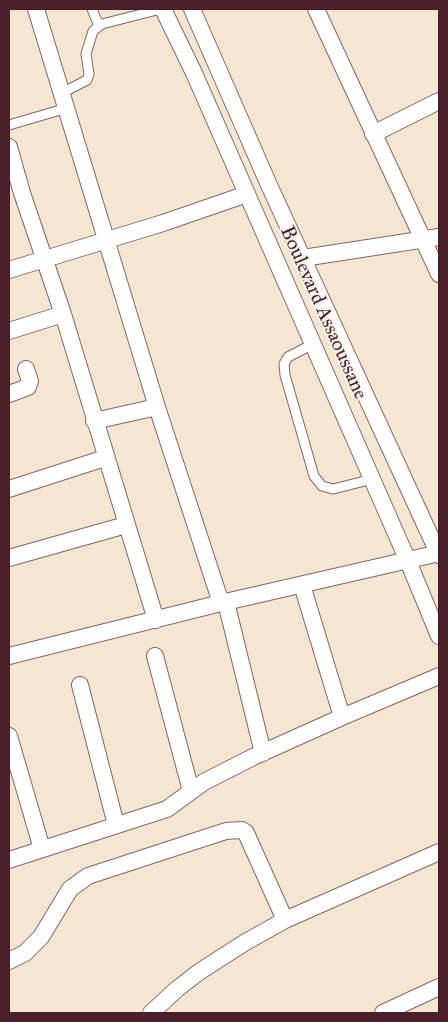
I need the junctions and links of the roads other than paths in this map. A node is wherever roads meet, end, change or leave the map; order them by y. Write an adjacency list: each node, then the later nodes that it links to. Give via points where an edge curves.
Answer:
1 (36, 9): 7 (street)
2 (92, 9): 6 (lane)
3 (162, 9): 6 (lane); 12 (street, Boulevard Assaoussane)
4 (192, 9): 16 (street, Boulevard Assaoussane)
5 (316, 9): 10 (street)
6 (99, 26): 7 (lane, via 93,31 88,44 87,80)
7 (65, 100): 9 (lane); 15 (street)
8 (439, 101): 10 (street)
9 (9, 125)
10 (373, 134): 14 (street)
11 (9, 147): 13 (street)
12 (248, 194): 15 (street); 22 (street, Boulevard Assaoussane)
13 (15, 195): 17 (street)
14 (431, 238): 16 (street); 19 (street)
15 (108, 240): 17 (street); 25 (street)
16 (303, 258): 31 (street, Boulevard Assaoussane)
17 (44, 260): 18 (street); 20 (street)
18 (9, 270)
19 (439, 274)
20 (63, 314): 21 (street); 26 (street)
21 (9, 331)
22 (313, 344): 28 (street, Boulevard Assaoussane); 28 (lane, via 288,357 284,364 314,476 322,486 333,489)
23 (26, 369): 24 (street, via 30,381 28,387)
24 (9, 394)
25 (157, 407): 26 (street); 35 (street)
26 (94, 421): 27 (street)
27 (105, 458): 29 (street); 30 (street)
28 (373, 479): 33 (street, Boulevard Assaoussane)
29 (9, 489)
30 (126, 525): 32 (street); 36 (street)
31 (439, 554): 33 (street)
32 (9, 558)
33 (408, 561): 34 (street); 37 (street, Boulevard Assaoussane)
34 (302, 585): 35 (street); 42 (street)
35 (223, 603): 36 (street); 44 (street)
36 (156, 620): 38 (street)
37 (439, 636)
38 (9, 656)
39 (155, 656): 45 (street)
40 (439, 676): 42 (street)
41 (80, 685): 46 (street)
42 (342, 717): 44 (street)
43 (9, 736): 47 (street)
44 (263, 753): 45 (street)
45 (190, 791): 46 (street, via 167,809)
46 (116, 826): 47 (street)
47 (42, 849): 49 (street)
48 (439, 852): 50 (street)
49 (9, 860)
50 (285, 920): 51 (street, via 246,833 242,830 226,831 88,876 70,889 41,937 25,953); 53 (street, via 199,972)
51 (9, 962)
52 (439, 987): 54 (street)
53 (152, 1013)
54 (383, 1013)

